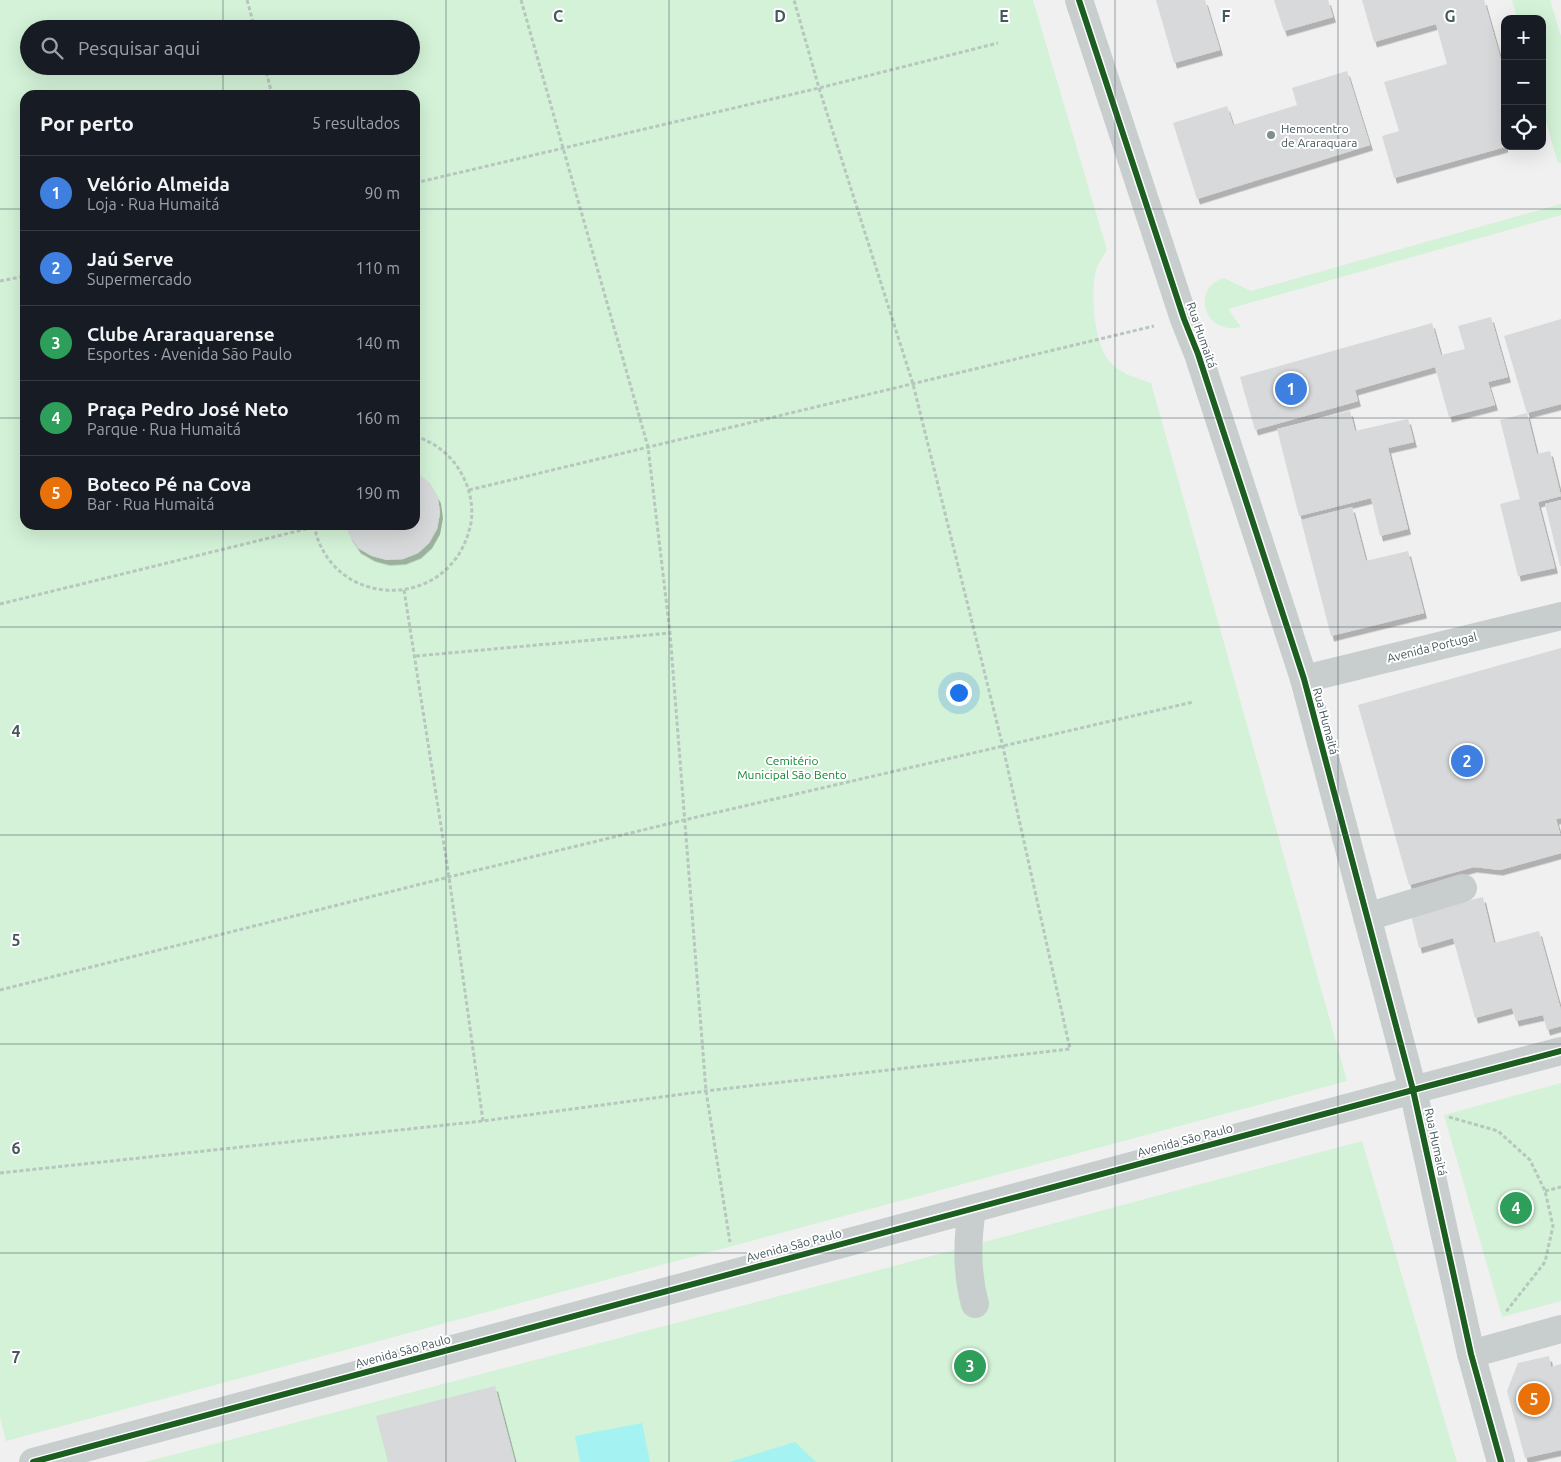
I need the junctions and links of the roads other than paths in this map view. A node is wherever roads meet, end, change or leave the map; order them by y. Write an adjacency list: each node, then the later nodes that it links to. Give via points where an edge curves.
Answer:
1 (1079, 0): 3 (street, Rua Humaitá)
2 (1561, 616): 3 (street, Avenida Portugal)
3 (1304, 679): 5 (street, Rua Humaitá)
4 (1463, 888): 5 (street)
5 (1367, 917): 7 (street, Rua Humaitá)
6 (1561, 1051): 7 (street, Avenida São Paulo)
7 (1413, 1090): 8 (street, Avenida São Paulo); 11 (street, Rua Humaitá)
8 (972, 1209): 9 (street, via 968,1264); 12 (street, Avenida São Paulo)
9 (975, 1304)
10 (1561, 1329): 11 (street)
11 (1471, 1354): 13 (street, Rua Humaitá)
12 (33, 1462)
13 (1501, 1462)

